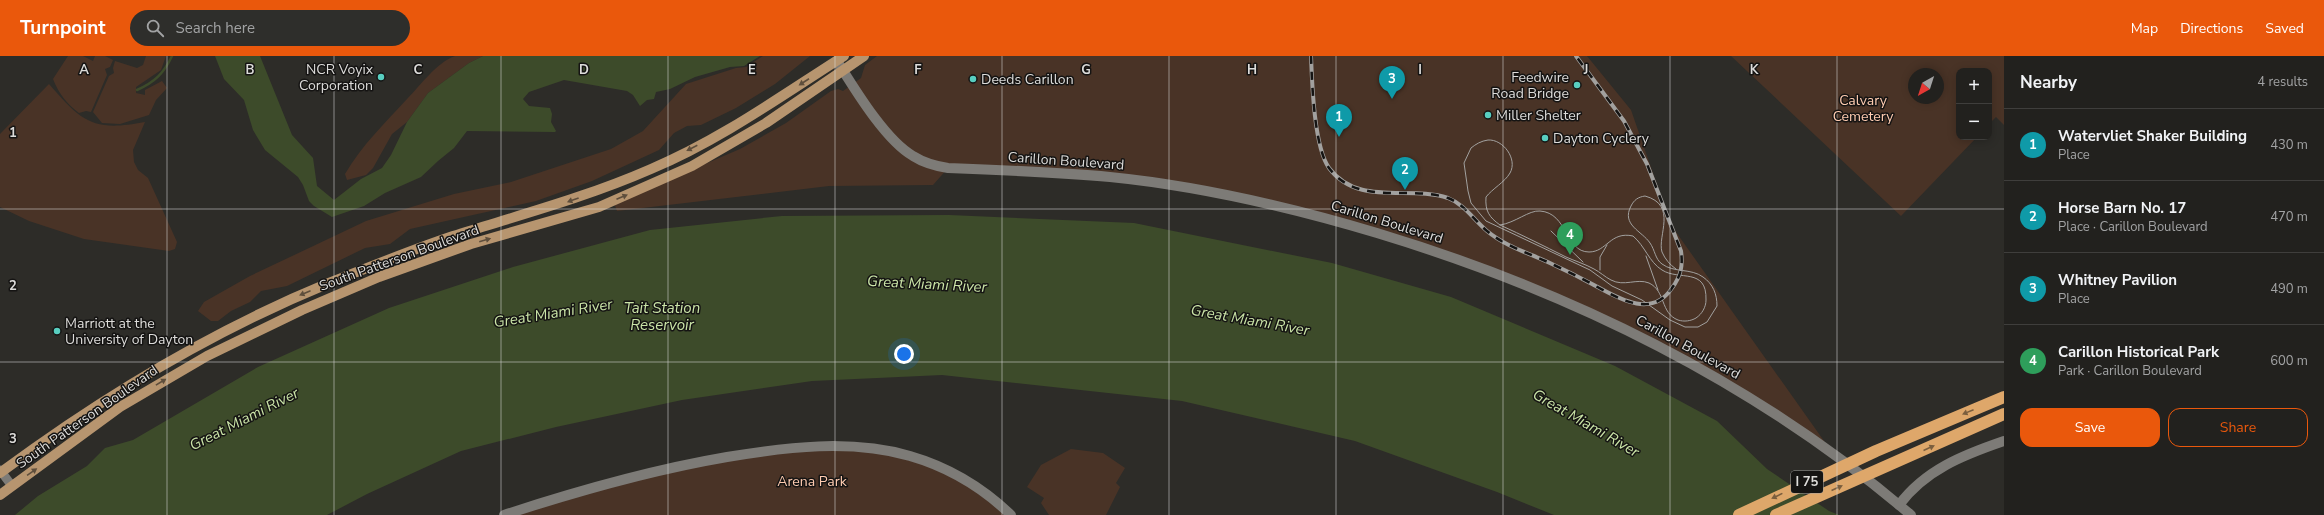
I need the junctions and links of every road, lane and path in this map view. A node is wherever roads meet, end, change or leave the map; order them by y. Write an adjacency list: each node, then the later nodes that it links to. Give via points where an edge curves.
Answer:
1 (864, 56): 3 (main road, South Patterson Boulevard)
2 (840, 58): 3 (street, Carillon Boulevard); 7 (main road, South Patterson Boulevard, one-way to 7, via 738,124 653,168 570,201 410,251 253,318 158,369 67,425)
3 (843, 71): 8 (main road, South Patterson Boulevard, one-way to 3, via 146,391 259,329 379,277 428,259 593,209 649,186 723,150); 10 (street, Carillon Boulevard, via 894,141 913,156 934,165 1110,177 1237,198 1320,216 1515,279 1623,327 1719,379 1762,405)
4 (2004, 398): 13 (highway, I 75, one-way to 13, via 1876,450)
5 (2004, 414): 14 (highway, I 75, one-way to 5)
6 (2004, 441): 10 (street, via 1931,472)
7 (0, 471): 8 (street)
8 (12, 486): 9 (main road, South Patterson Boulevard)
9 (0, 495)
10 (1899, 505): 15 (street, Carillon Boulevard)
11 (504, 515): 12 (street, via 589,488 701,462 778,450 852,446 894,452 922,460 968,482)
12 (1011, 515)
13 (1739, 515)
14 (1776, 515)
15 (1911, 515)

